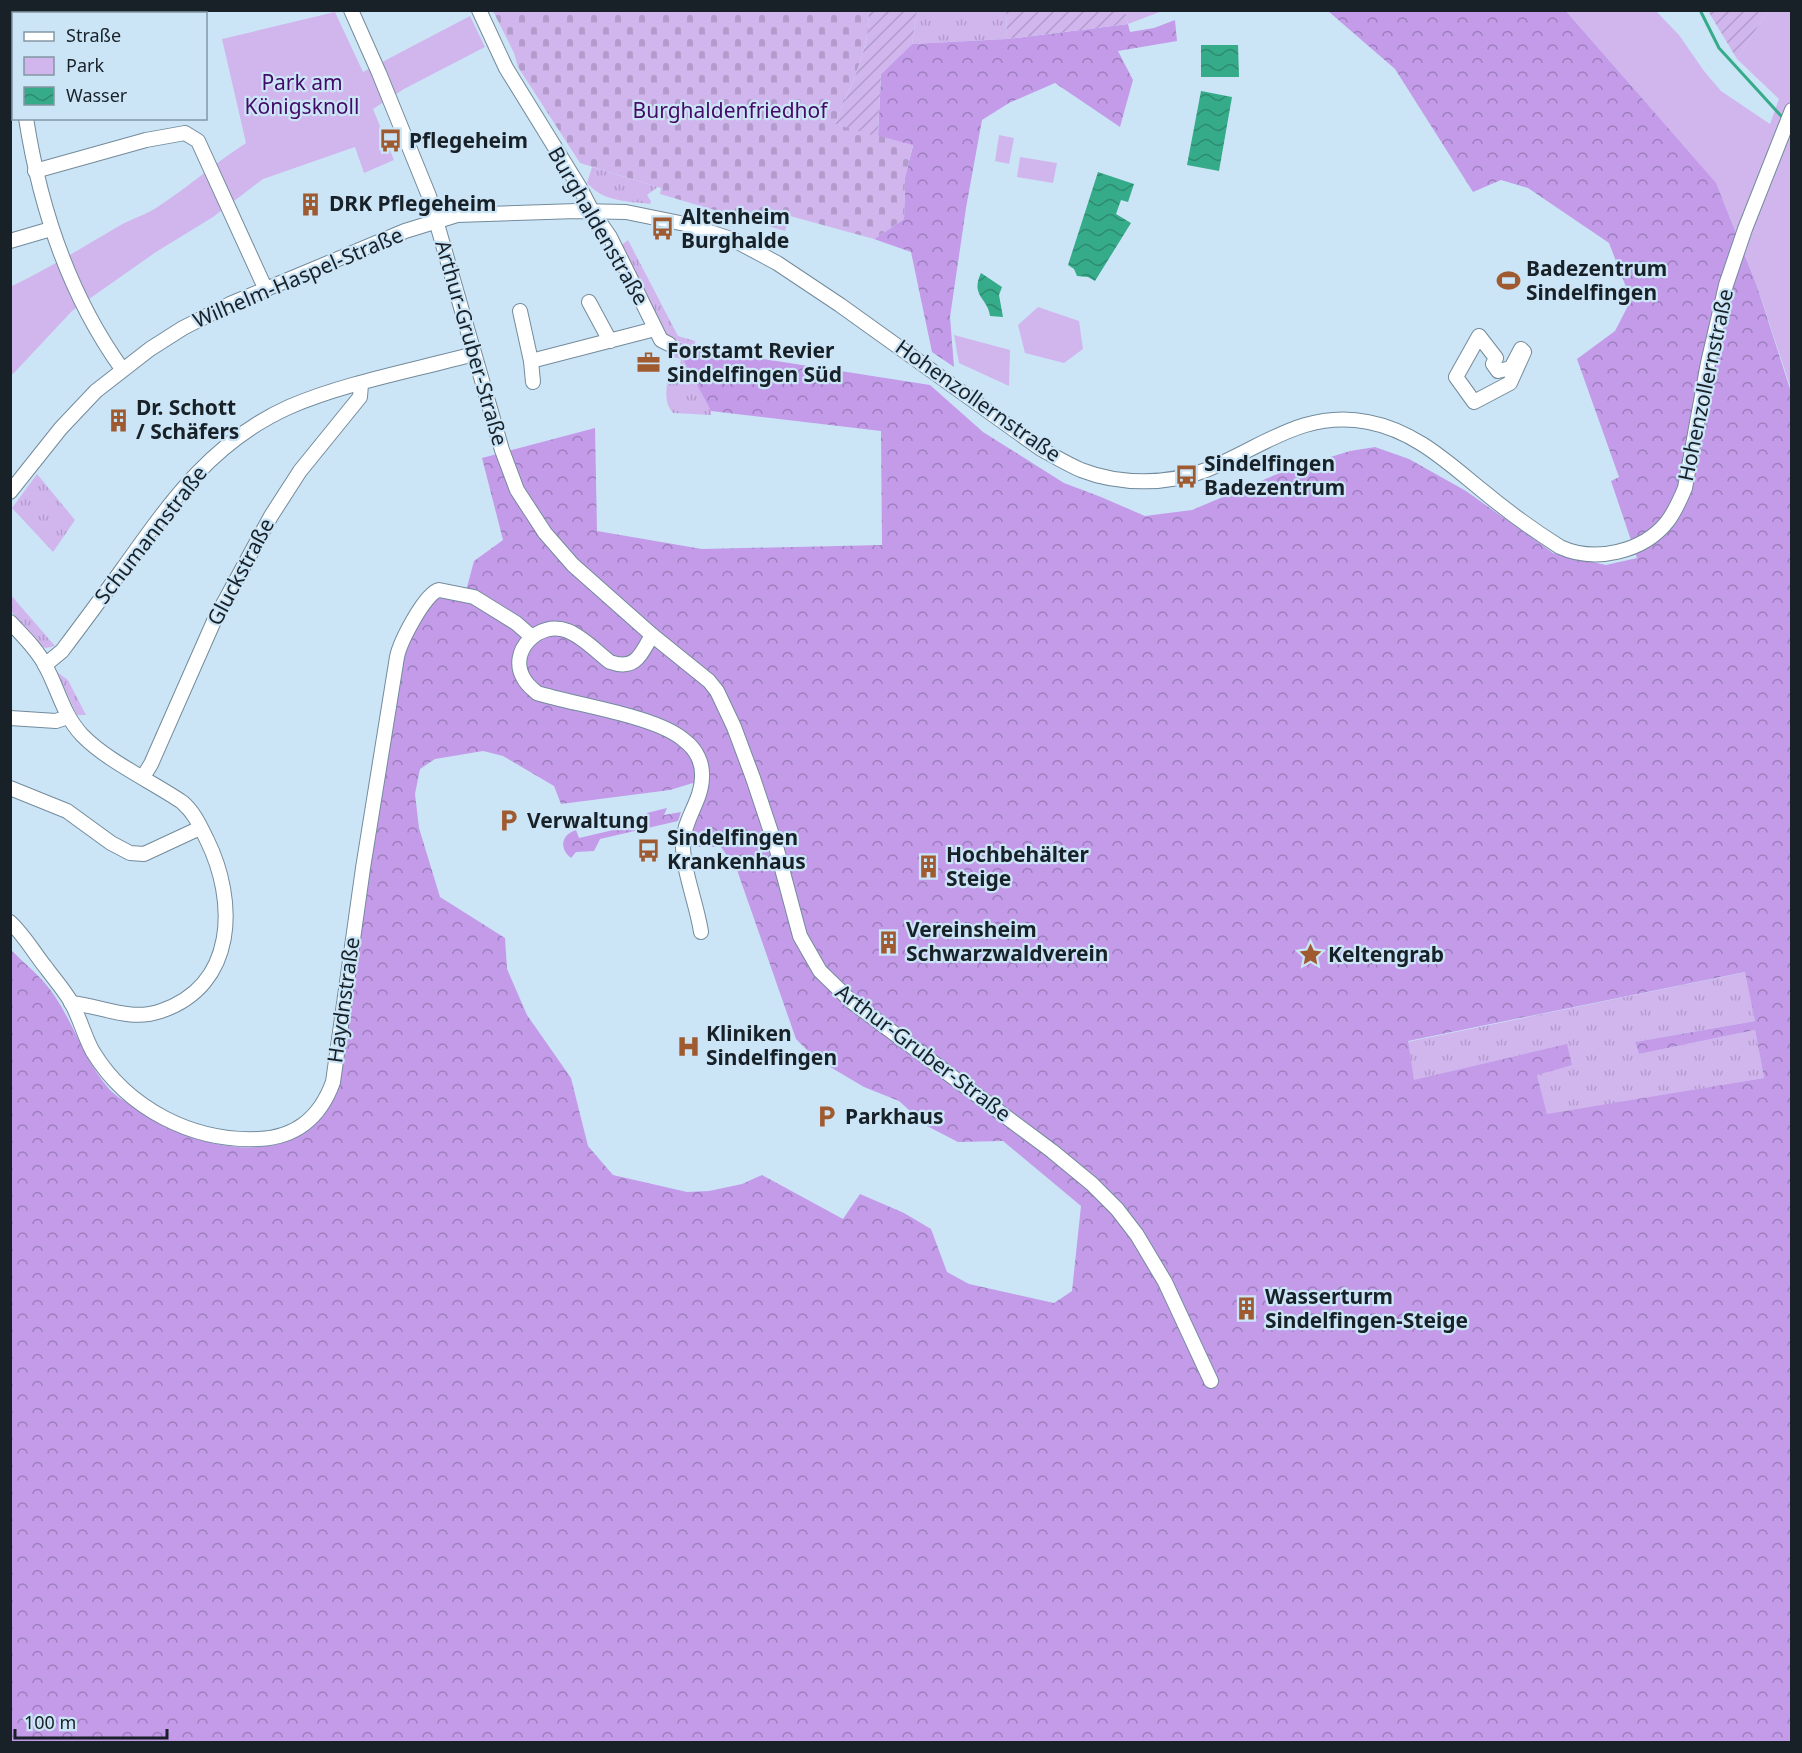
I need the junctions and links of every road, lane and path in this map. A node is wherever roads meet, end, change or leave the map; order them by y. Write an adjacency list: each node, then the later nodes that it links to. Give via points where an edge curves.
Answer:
1 (351, 10): 7 (street, Arthur-Gruber-Straße, via 411,150)
2 (479, 10): 6 (street, Burghaldenstraße, via 506,68)
3 (1790, 112): 6 (street, Hohenzollernstraße, via 1726,285 1681,496 1667,522 1651,537 1630,548 1604,554 1578,553 1560,547 1425,445 1394,429 1358,420 1299,426 1186,476 1125,479 1089,472 1041,449 840,305 753,250 685,224 634,213)
4 (26, 120): 5 (street)
5 (35, 171): 8 (street); 10 (street, via 146,140 185,133 192,136 198,141)
6 (592, 211): 7 (street, Hohenzollernstraße, via 457,215); 13 (street, Burghaldenstraße, via 610,237)
7 (436, 221): 10 (street, Wilhelm-Haspel-Straße); 17 (street, Arthur-Gruber-Straße)
8 (51, 229): 9 (street); 19 (street, via 91,322)
9 (10, 241)
10 (266, 290): 19 (street, Wilhelm-Haspel-Straße, via 207,314)
11 (589, 302): 15 (street)
12 (520, 311): 18 (street)
13 (655, 329): 15 (street); 16 (street, Burghaldenstraße, via 661,340)
14 (1479, 336): 14 (street, via 1456,377 1474,402 1509,383 1524,352 1521,349 1511,368 1498,371 1493,364 1496,358)
15 (610, 340): 18 (street)
16 (669, 344)
17 (474, 354): 21 (street, Schumannstraße); 24 (street, Arthur-Gruber-Straße, via 517,490 545,533 573,565)
18 (531, 361): 20 (street)
19 (122, 369): 22 (street, Wilhelm-Haspel-Straße, via 81,405)
20 (533, 382)
21 (361, 384): 26 (street, Schumannstraße, via 291,406 225,446 173,499 62,651); 29 (street, Gluckstraße, via 360,397 300,471 236,578)
22 (10, 492)
23 (10, 622): 26 (street)
24 (652, 635): 25 (street, via 640,656 626,665 610,662 568,631 549,628); 35 (street, Arthur-Gruber-Straße, via 709,681 724,705 753,778 797,927 820,971 852,1002 1052,1151 1117,1209 1166,1282)
25 (531, 636): 33 (street, via 520,666 524,680 537,693 657,726 685,740 695,751 703,775 702,786 683,836 683,851); 34 (street, Haydnstraße, via 474,597 439,590 430,595 402,640 366,848 333,1082 316,1113 307,1121 284,1136 245,1139 203,1134 180,1126 120,1086 93,1052)
26 (45, 665): 27 (street)
27 (68, 717): 28 (street, via 56,721); 29 (street, via 98,749)
28 (10, 718)
29 (143, 777): 31 (street, via 187,807)
30 (10, 788): 31 (street, via 67,811 130,853 144,854)
31 (200, 828): 34 (street, via 220,871 225,902 221,950 207,979 182,1001 142,1015)
32 (10, 922): 34 (street, Haydnstraße, via 32,946)
33 (701, 932)
34 (71, 1003)
35 (1211, 1381)

